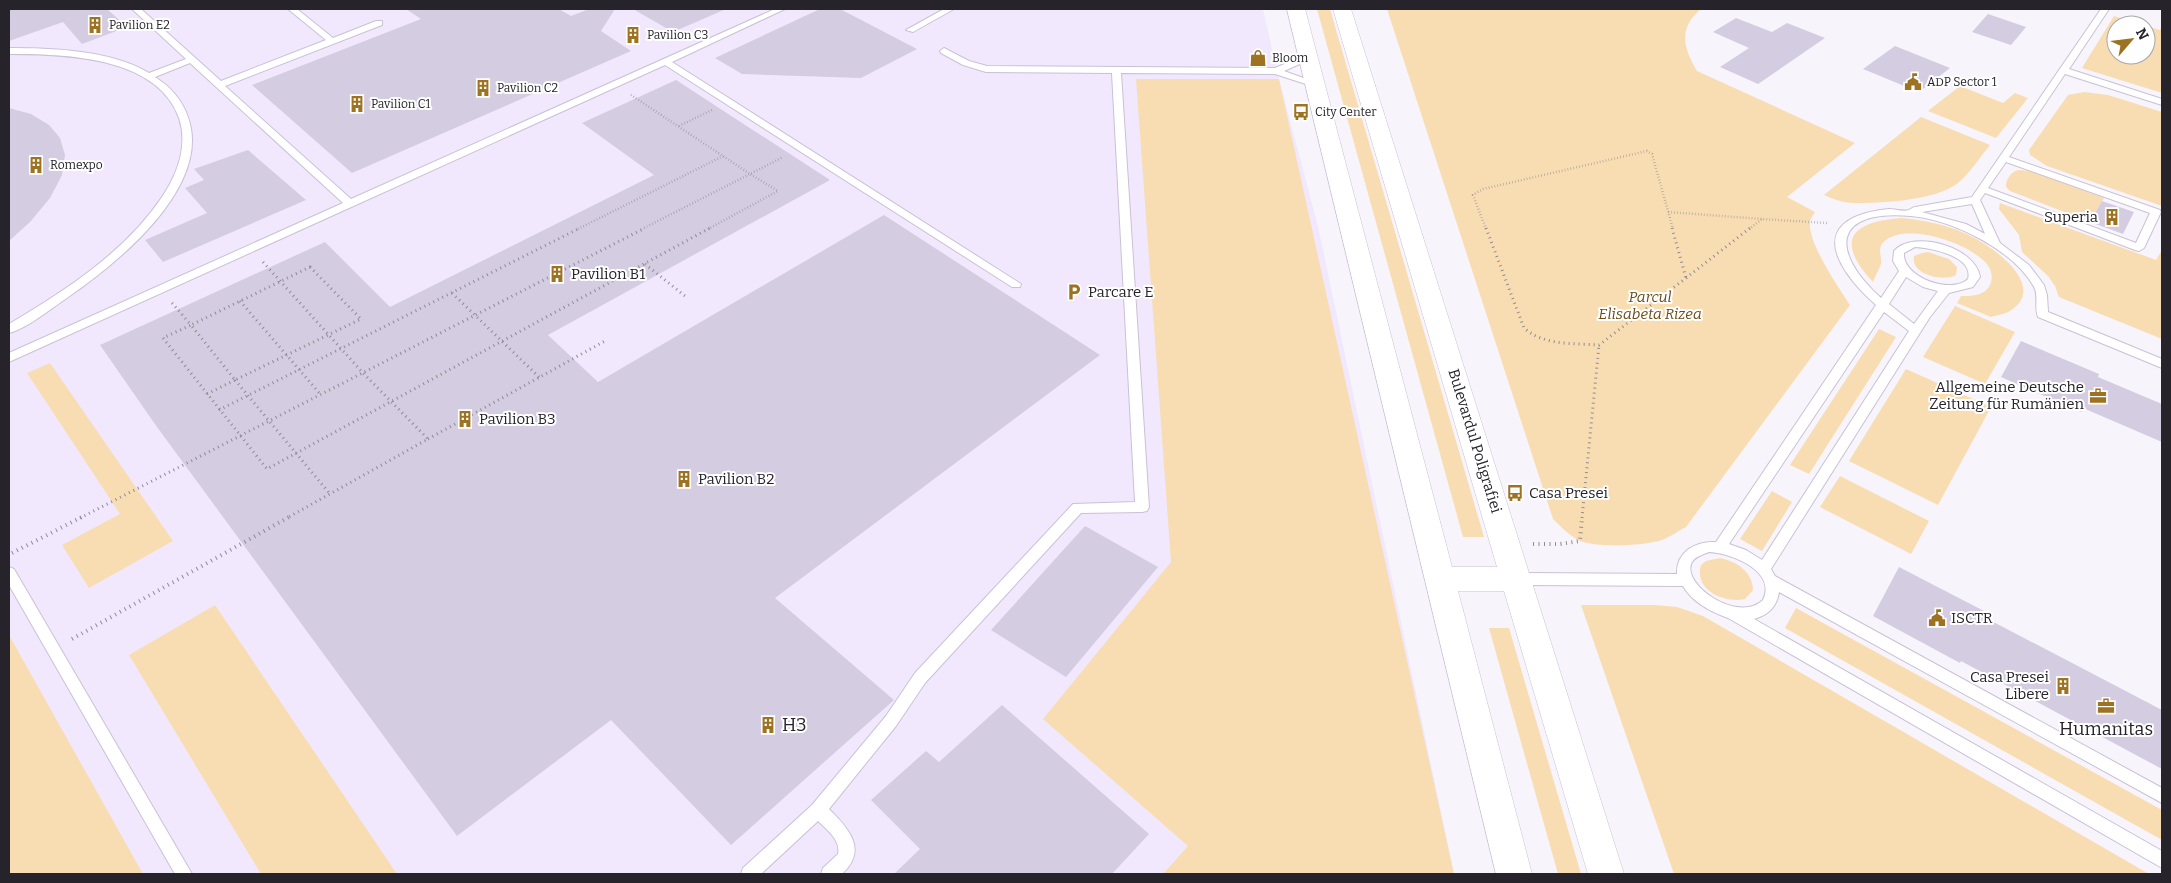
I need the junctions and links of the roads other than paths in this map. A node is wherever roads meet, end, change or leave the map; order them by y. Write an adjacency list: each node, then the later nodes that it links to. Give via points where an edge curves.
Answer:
1 (136, 9): 14 (lane)
2 (292, 9): 10 (lane)
3 (781, 9): 15 (lane)
4 (950, 9): 9 (lane)
5 (1296, 9): 13 (main road)
6 (1342, 9): 41 (main road, Bulevardul Poligrafiei)
7 (2105, 9): 17 (lane)
8 (379, 23): 10 (lane)
9 (910, 30)
10 (332, 41): 20 (lane)
11 (9, 51): 19 (lane, via 79,54 118,63)
12 (944, 51): 16 (lane, via 966,64 986,69)
13 (1308, 56): 18 (lane); 21 (main road)
14 (191, 60): 19 (lane); 20 (lane)
15 (665, 61): 26 (lane); 30 (lane)
16 (1116, 70): 18 (lane); 45 (lane, via 1142,507 1078,508 935,660 891,721)
17 (2063, 70): 22 (lane); 23 (lane)
18 (1276, 71): 21 (lane)
19 (150, 76): 33 (lane, via 172,93 185,115 189,140 182,169 164,202 134,237 92,274)
20 (219, 84): 26 (lane)
21 (1315, 84): 40 (main road)
22 (2162, 102)
23 (2004, 158): 24 (lane); 24 (lane, via 2156,212 2139,248)
24 (1982, 189): 25 (lane)
25 (1975, 200): 27 (lane); 28 (lane)
26 (350, 204): 35 (lane)
27 (1902, 212): 28 (lane, via 1951,222); 32 (lane, via 1878,212 1848,225 1842,235 1840,246 1844,258 1852,272)
28 (1996, 245): 36 (lane, via 2015,258 2039,286 2042,314)
29 (1905, 271): 31 (lane, via 1923,282); 31 (lane, via 1897,257 1904,246 1924,244 1948,250 1968,262 1975,276 1967,286); 32 (lane)
30 (1016, 284)
31 (1946, 289): 34 (lane)
32 (1882, 305): 34 (lane); 37 (lane)
33 (9, 330)
34 (1915, 330): 39 (lane)
35 (9, 358)
36 (2162, 364)
37 (1720, 547): 39 (lane, via 1744,555); 42 (lane, via 1698,549 1690,554 1685,561)
38 (9, 573): 47 (lane)
39 (1767, 575): 43 (lane, via 1773,590 1772,600 1753,614); 44 (lane)
40 (1440, 579): 41 (main road); 50 (main road)
41 (1517, 579): 42 (lane); 51 (main road, Bulevardul Poligrafiei)
42 (1686, 580): 43 (lane, via 1710,606)
43 (1734, 614): 46 (lane)
44 (2162, 796)
45 (818, 810): 48 (lane); 49 (lane, via 844,838 847,848 845,859)
46 (2162, 860)
47 (184, 874)
48 (749, 874)
49 (829, 874)
50 (1514, 874)
51 (1606, 874)

